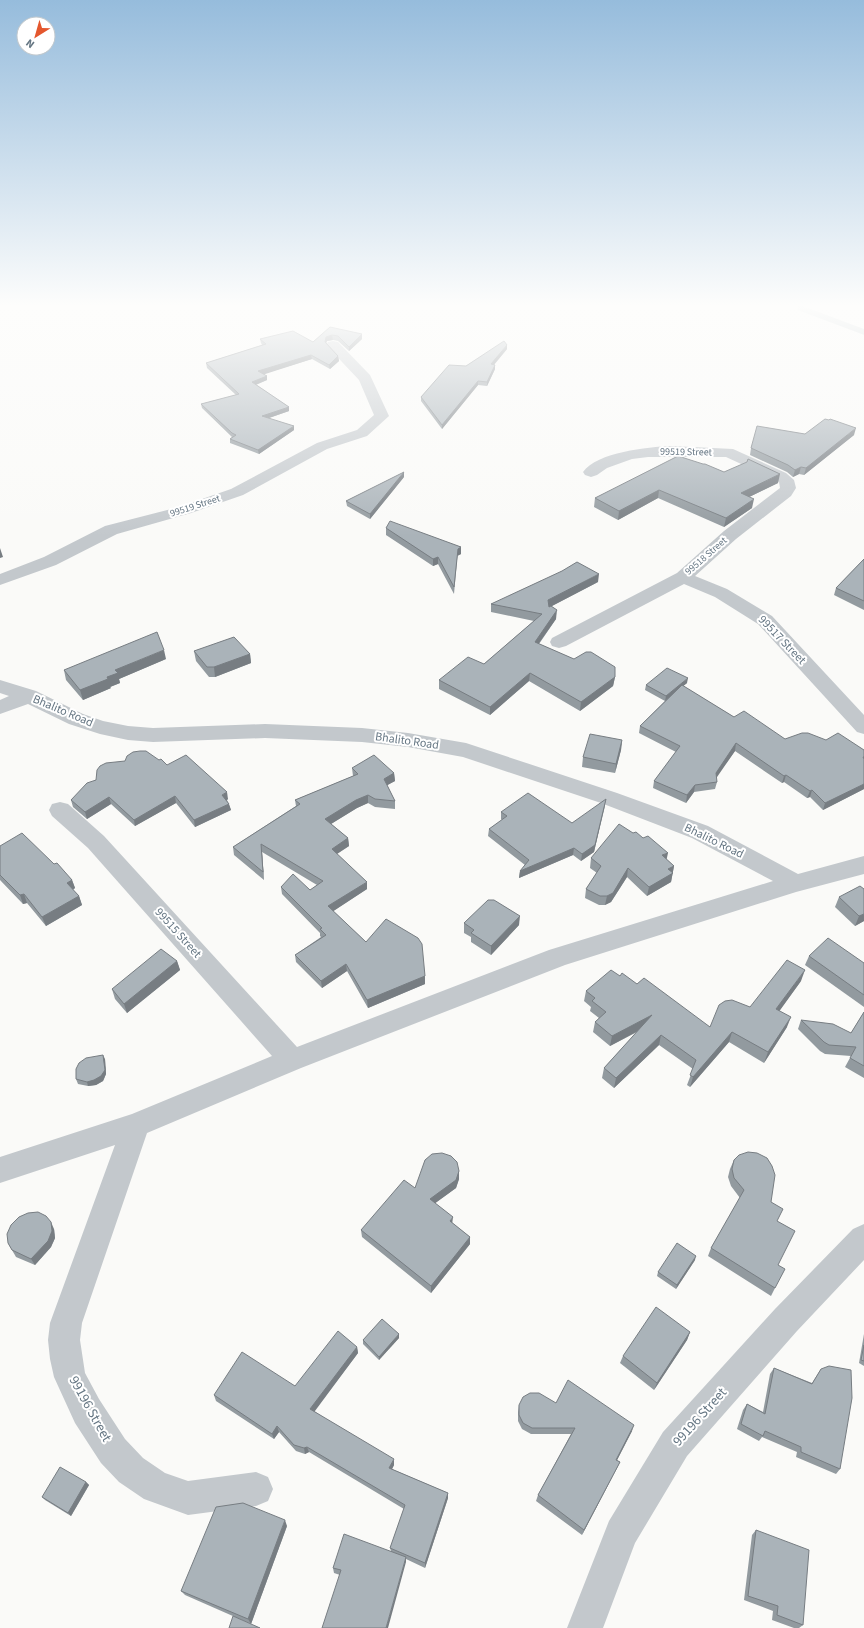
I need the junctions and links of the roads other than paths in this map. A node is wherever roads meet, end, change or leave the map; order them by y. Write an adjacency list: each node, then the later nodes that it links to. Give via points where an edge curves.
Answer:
1 (369, 384): 5 (street, 99519 Street, via 382,416 362,433 322,446 237,492 185,510 112,530 50,561)
2 (591, 472): 3 (street, 99519 Street, via 629,455 648,452 728,452)
3 (780, 476): 4 (street, 99518 Street, via 786,480 788,490 730,535)
4 (683, 577): 6 (street, 99518 Street); 10 (street, 99517 Street, via 721,593 765,620)
5 (0, 580)
6 (558, 642)
7 (0, 686): 8 (street, Bhalito Road)
8 (29, 696): 9 (street); 13 (street, Bhalito Road, via 76,719 128,733 153,735 265,731 362,735 466,750 700,832)
9 (0, 707)
10 (864, 727)
11 (60, 810): 14 (street, 99515 Street, via 96,842)
12 (864, 865): 13 (street)
13 (796, 883): 14 (street, via 558,957)
14 (292, 1060): 15 (street)
15 (136, 1125): 16 (street); 18 (street, 99196 Street, via 66,1323 64,1340 70,1377 113,1451 131,1470 156,1487 188,1498)
16 (0, 1170)
17 (864, 1239): 19 (street, 99196 Street, via 786,1320 675,1444 621,1533)
18 (256, 1489)
19 (585, 1628)

